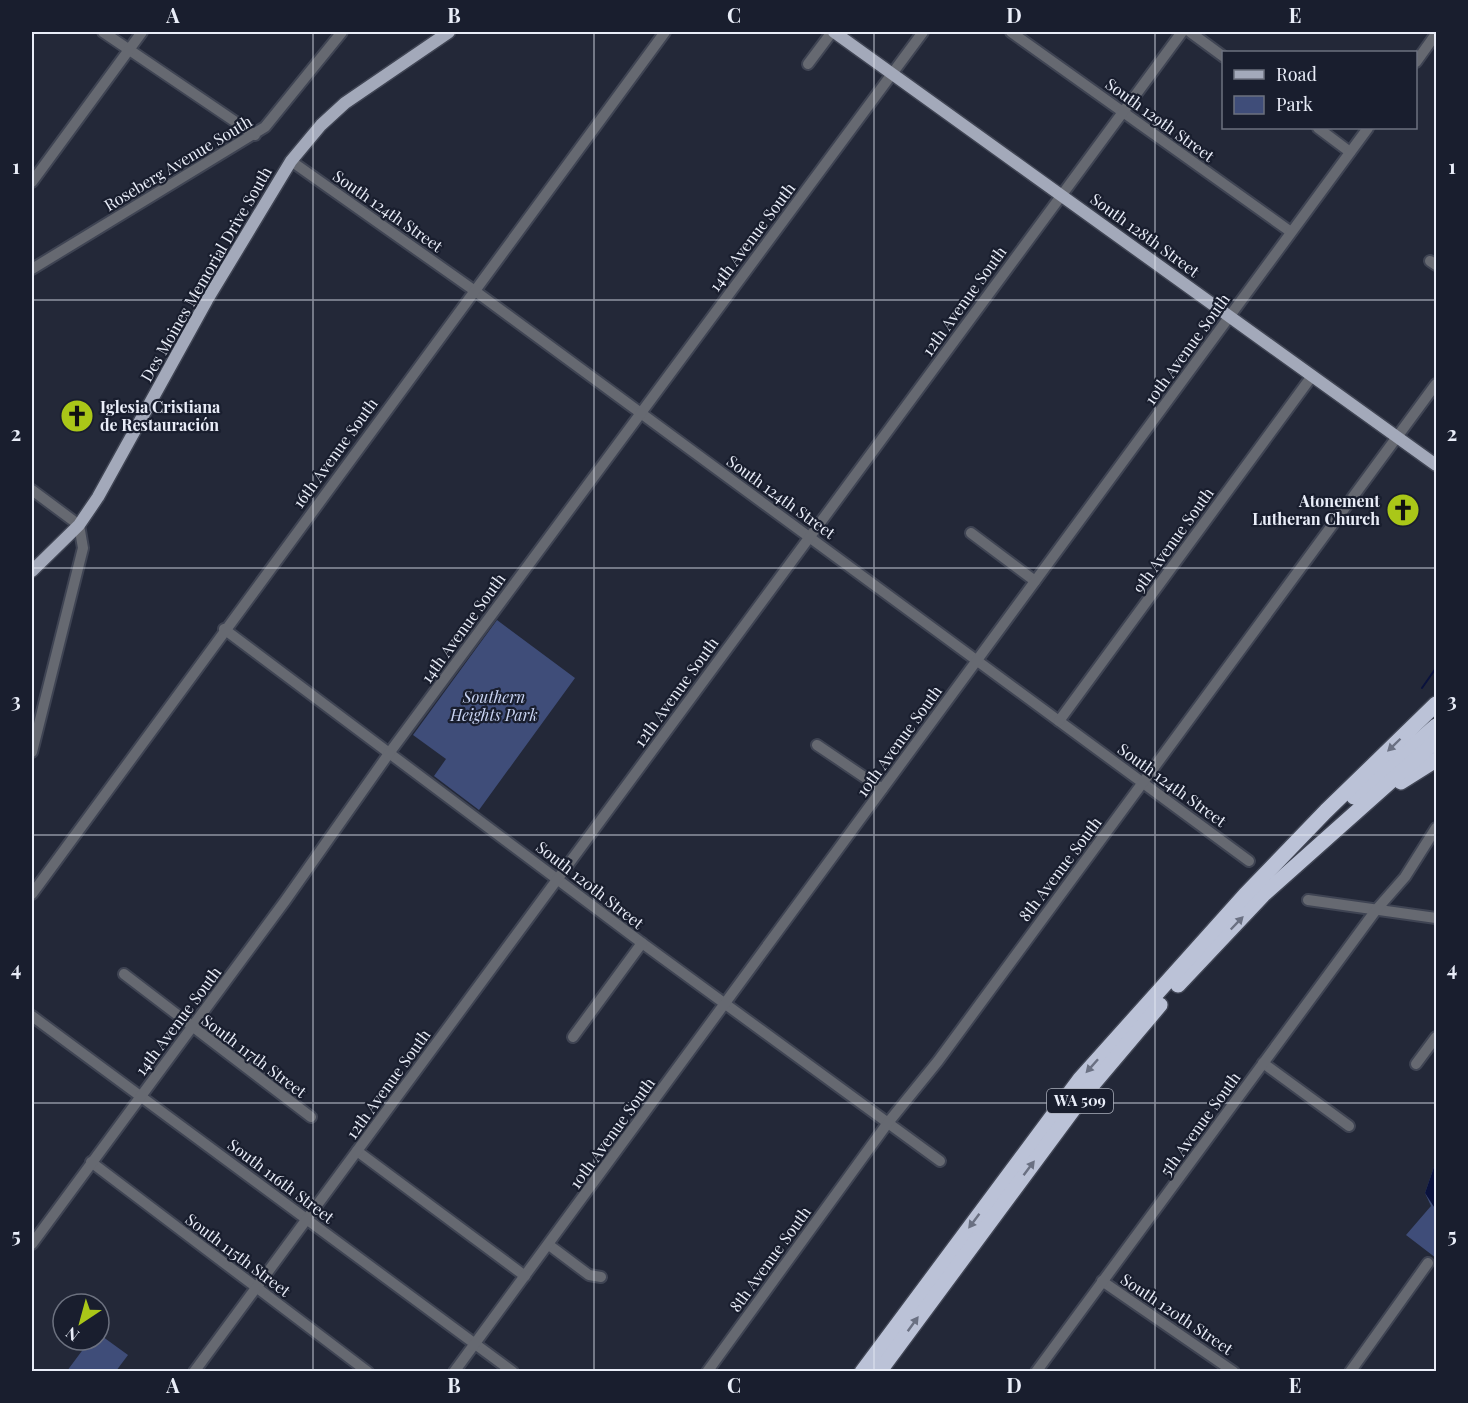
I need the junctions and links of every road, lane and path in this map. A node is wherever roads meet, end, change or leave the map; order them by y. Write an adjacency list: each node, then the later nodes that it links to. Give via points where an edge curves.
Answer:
1 (103, 32): 12 (street)
2 (142, 32): 12 (street)
3 (342, 32): 20 (street, Roseberg Avenue South, via 278,115)
4 (449, 32): 22 (main road, Des Moines Memorial Drive South, via 345,103)
5 (665, 32): 27 (street, 16th Avenue South)
6 (833, 32): 15 (street); 16 (main road, South 128th Street)
7 (923, 32): 16 (street, 14th Avenue South)
8 (1011, 32): 17 (street, South 129th Street)
9 (1182, 32): 17 (street, 12th Avenue South)
10 (1190, 32): 13 (street)
11 (1437, 34): 14 (street)
12 (128, 50): 20 (street); 23 (street)
13 (1222, 56)
14 (1417, 61)
15 (808, 64)
16 (892, 73): 24 (main road, South 128th Street); 31 (street, 14th Avenue South)
17 (1122, 111): 24 (street, 12th Avenue South); 25 (street, South 129th Street)
18 (1319, 129): 21 (street)
19 (1367, 129): 21 (street, 10th Avenue South)
20 (255, 135): 26 (street, Roseberg Avenue South)
21 (1350, 152): 25 (street, 10th Avenue South)
22 (291, 161): 27 (street, South 124th Street); 35 (main road, Des Moines Memorial Drive South, via 207,300 109,480)
23 (32, 182)
24 (1060, 195): 28 (main road, South 128th Street); 37 (street, 12th Avenue South)
25 (1291, 232): 28 (street, 10th Avenue South)
26 (32, 269)
27 (475, 291): 31 (street, South 124th Street); 40 (street, 16th Avenue South)
28 (1230, 316): 29 (main road, South 128th Street); 39 (street, 10th Avenue South)
29 (1312, 376): 32 (main road, South 128th Street); 43 (street, 9th Avenue South)
30 (1437, 384): 32 (street, 8th Avenue South)
31 (641, 412): 37 (street, South 124th Street); 48 (street, 14th Avenue South)
32 (1398, 436): 33 (main road, South 128th Street); 50 (street, 8th Avenue South)
33 (1437, 465)
34 (32, 490): 35 (street)
35 (79, 525): 38 (main road, Des Moines Memorial Drive South); 47 (street, via 82,559)
36 (971, 533): 39 (street)
37 (809, 537): 41 (street, South 124th Street); 56 (street, 12th Avenue South)
38 (32, 571)
39 (1035, 581): 41 (street, 10th Avenue South)
40 (224, 629): 48 (street, South 120th Street); 57 (street, 16th Avenue South)
41 (977, 659): 43 (street, South 124th Street); 51 (street, 10th Avenue South)
42 (1437, 704): 55 (highway, one-way to 55)
43 (1059, 721): 50 (street, South 124th Street)
44 (1437, 726): 55 (highway, WA 509)
45 (1437, 741): 53 (highway, WA 509)
46 (817, 744): 51 (street)
47 (32, 752)
48 (390, 752): 56 (street, South 120th Street); 65 (street, 14th Avenue South)
49 (1437, 760): 53 (highway, via 1363,810)
50 (1144, 783): 54 (street, South 124th Street); 72 (street, 8th Avenue South)
51 (882, 789): 63 (street, 10th Avenue South)
52 (1437, 828): 59 (street, 5th Avenue South, via 1405,877)
53 (1309, 855): 93 (highway, WA 509, one-way to 53, via 1084,1095 1168,995 1263,896)
54 (1250, 861)
55 (1273, 867): 92 (highway, WA 509, one-way to 92, via 1080,1079)
56 (558, 878): 61 (street, South 120th Street); 74 (street, 12th Avenue South)
57 (32, 894)
58 (1308, 900): 59 (street)
59 (1376, 910): 60 (street); 68 (street, 5th Avenue South)
60 (1437, 918)
61 (642, 943): 63 (street, South 120th Street); 66 (street)
62 (124, 974): 65 (street, South 117th Street)
63 (725, 1004): 72 (street, South 120th Street); 79 (street, 10th Avenue South)
64 (32, 1016): 70 (street, South 116th Street)
65 (192, 1028): 70 (street, 14th Avenue South); 71 (street, South 117th Street)
66 (573, 1037)
67 (1437, 1037): 69 (street)
68 (1263, 1063): 73 (street); 83 (street, 5th Avenue South)
69 (1416, 1064)
70 (141, 1096): 76 (street, 14th Avenue South); 77 (street, South 116th Street)
71 (311, 1116)
72 (887, 1125): 75 (street, South 120th Street); 91 (street, 8th Avenue South)
73 (1350, 1126)
74 (357, 1151): 77 (street, 12th Avenue South); 81 (street)
75 (940, 1161)
76 (91, 1162): 78 (street, 14th Avenue South); 84 (street, South 115th Street)
77 (307, 1219): 84 (street, 12th Avenue South); 85 (street, South 116th Street)
78 (32, 1244)
79 (549, 1245): 81 (street, 10th Avenue South); 82 (street, via 589,1275)
80 (1428, 1263): 95 (street)
81 (525, 1276): 85 (street, 10th Avenue South)
82 (601, 1277)
83 (1102, 1281): 86 (street, South 120th Street); 94 (street, 5th Avenue South)
84 (256, 1287): 87 (street, 12th Avenue South); 88 (street, South 115th Street)
85 (475, 1343): 89 (street, 10th Avenue South); 90 (street, South 116th Street)
86 (1228, 1370)
87 (194, 1371)
88 (368, 1371)
89 (454, 1371)
90 (513, 1371)
91 (707, 1371)
92 (862, 1371)
93 (879, 1371)
94 (1036, 1371)
95 (1350, 1371)

